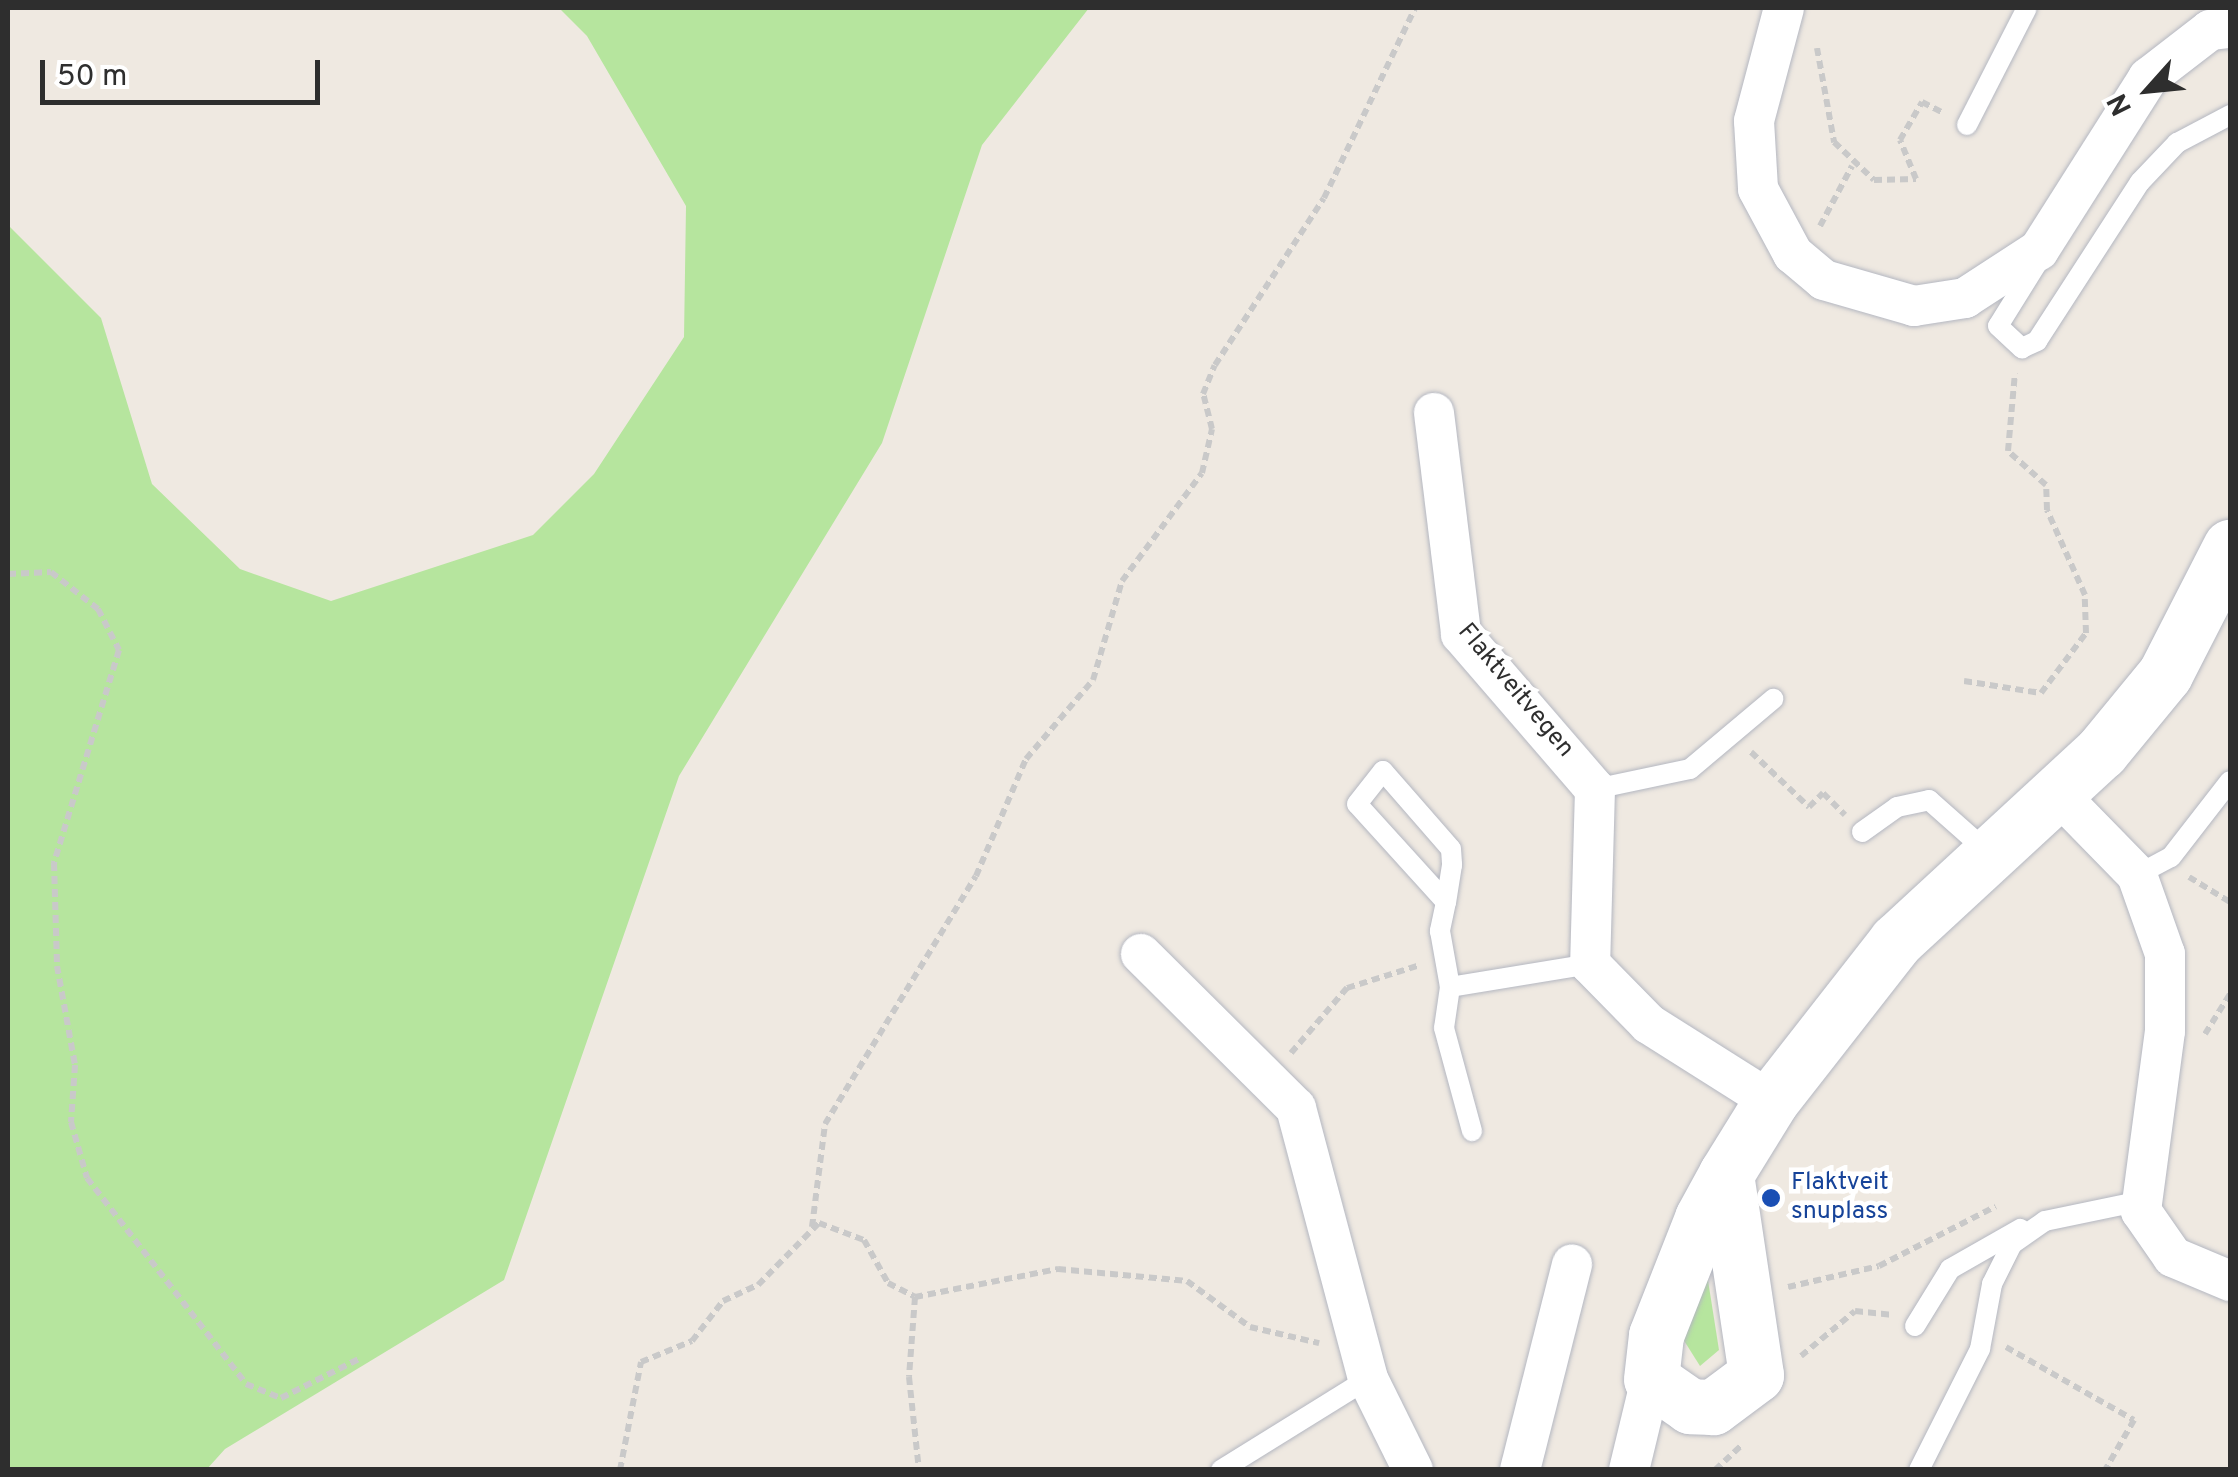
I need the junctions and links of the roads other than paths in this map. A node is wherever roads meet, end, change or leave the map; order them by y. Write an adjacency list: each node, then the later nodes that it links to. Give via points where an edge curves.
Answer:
1 (1784, 8): 6 (street, via 1751,157 1794,254 1863,296 1914,306 1966,298)
2 (2028, 8): 5 (lane)
3 (2230, 28): 6 (street, via 2210,30 2148,78)
4 (2230, 115): 6 (lane, via 2176,143 2140,182 2036,341 2022,348 1998,326 2043,262)
5 (1967, 125)
6 (2039, 250)
7 (1434, 413): 11 (street, Flaktveitvegen, via 1461,634)
8 (2230, 547): 12 (main road, via 2165,674)
9 (1773, 699): 11 (lane, via 1690,769)
10 (2230, 781): 15 (lane)
11 (1595, 789): 18 (street)
12 (2057, 793): 14 (main road); 15 (street)
13 (1862, 832): 14 (lane, via 1896,807 1929,800)
14 (1990, 854): 20 (main road, via 1896,941)
15 (2149, 869): 23 (street, via 2166,977)
16 (1446, 902): 16 (lane, via 1452,866 1444,832 1383,771 1357,804); 19 (lane)
17 (1141, 954): 29 (street, via 1296,1108 1320,1174)
18 (1590, 964): 19 (lane); 20 (street, via 1649,1024)
19 (1450, 986): 21 (lane, via 1444,1028)
20 (1770, 1101): 22 (main road)
21 (1472, 1131)
22 (1726, 1174): 28 (main road, via 1675,1280); 28 (main road, via 1756,1375 1713,1407 1670,1398)
23 (2141, 1200): 24 (lane); 26 (street, via 2173,1257)
24 (2045, 1221): 27 (lane, via 1950,1269); 34 (lane, via 2000,1262 1984,1334)
25 (1572, 1264): 32 (street)
26 (2230, 1281)
27 (1915, 1326)
28 (1651, 1379): 33 (street)
29 (1368, 1380): 30 (lane); 31 (street)
30 (1232, 1467)
31 (1414, 1470)
32 (1520, 1470)
33 (1629, 1470)
34 (1918, 1470)

